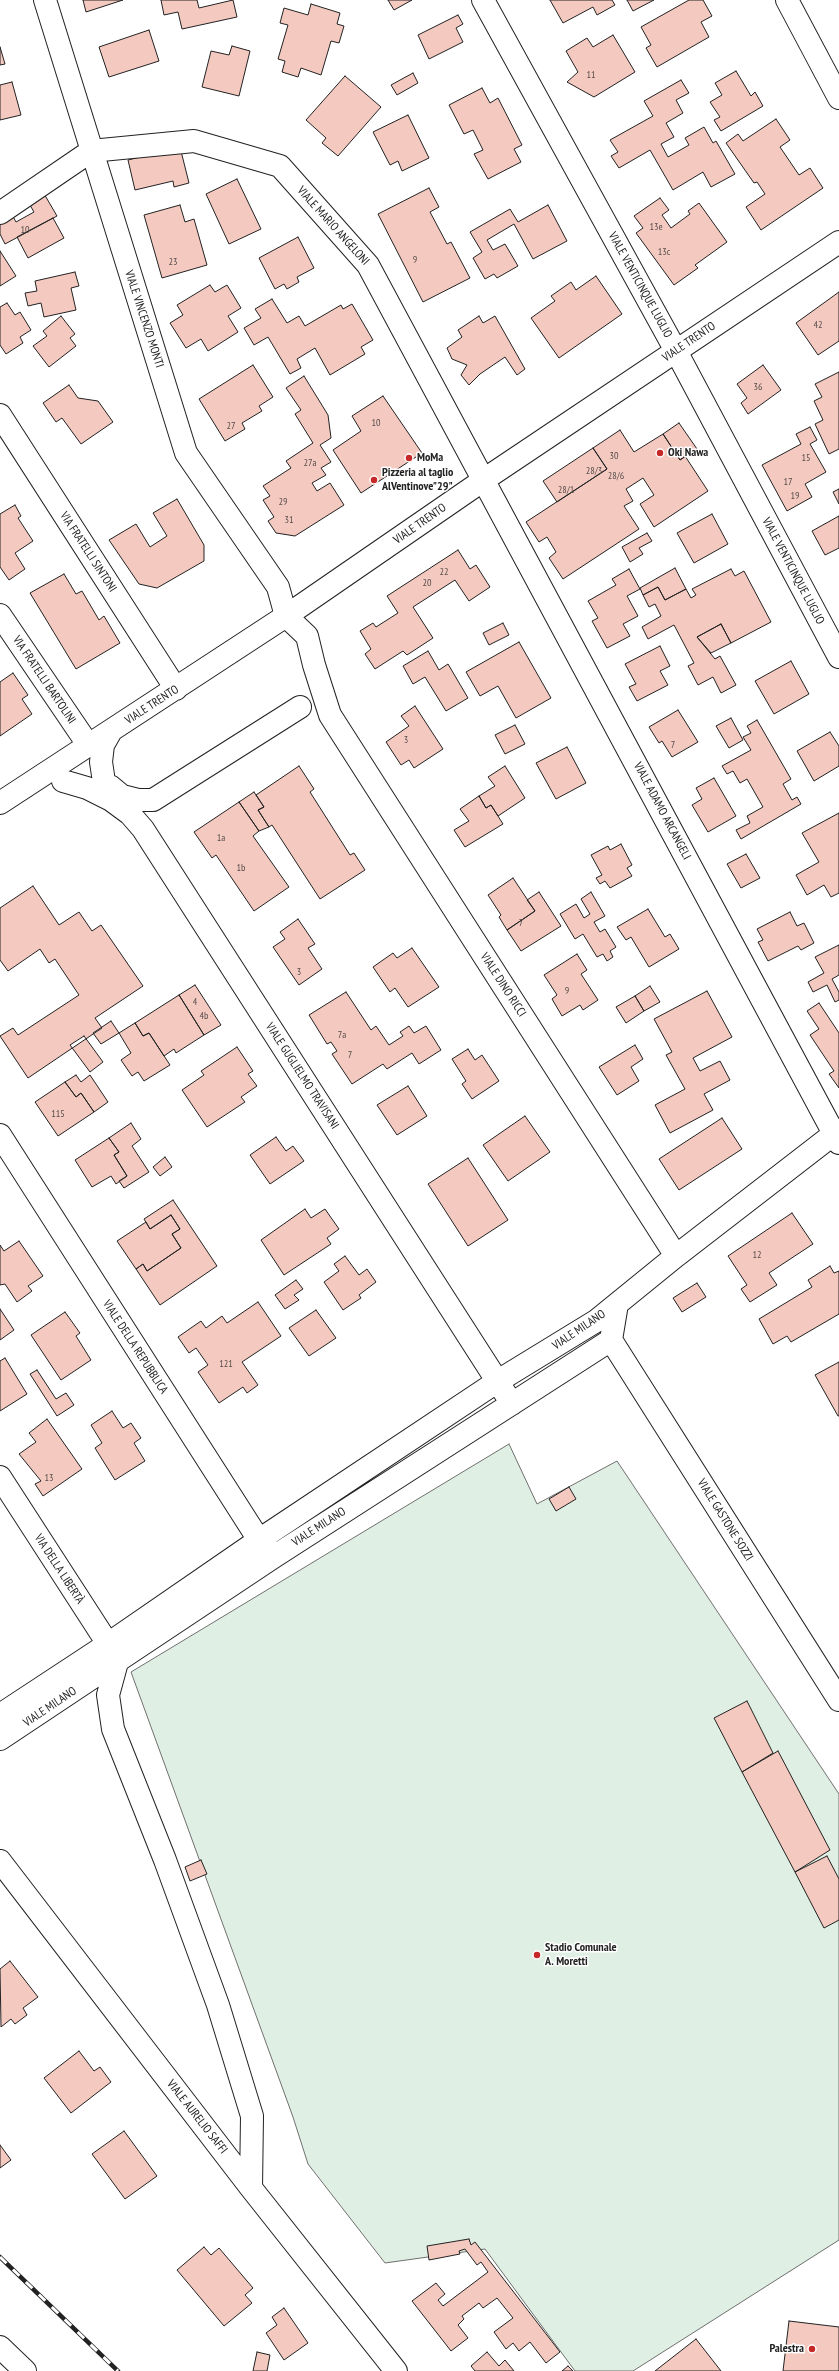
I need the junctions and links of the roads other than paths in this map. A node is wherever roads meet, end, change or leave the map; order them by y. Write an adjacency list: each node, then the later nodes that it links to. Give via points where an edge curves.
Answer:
1 (45, 0): 5 (street, VIALE VINCENZO MONTI)
2 (483, 0): 8 (street, VIALE VENTICINQUE LUGLIO)
3 (786, 0): 4 (street)
4 (839, 98)
5 (91, 151): 6 (street); 10 (street, VIALE MARIO ANGELONI, via 194,141 280,166 368,264); 12 (street, VIALE VINCENZO MONTI, via 186,453 278,587)
6 (0, 212)
7 (839, 242): 8 (street, VIALE TRENTO)
8 (676, 350): 10 (street, VIALE TRENTO); 13 (street, VIALE VENTICINQUE LUGLIO)
9 (0, 414): 15 (street, VIA FRATELLI SINTONI)
10 (484, 479): 12 (street, VIALE TRENTO); 26 (street, VIALE ADAMO ARCANGELI)
11 (0, 615): 19 (street, VIA FRATELLI BARTOLINI)
12 (286, 616): 14 (street, VIALE DINO RICCI, via 307,636); 15 (street, VIALE TRENTO)
13 (839, 657)
14 (314, 665): 16 (street, VIALE DINO RICCI, via 309,689); 17 (street, VIALE DINO RICCI)
15 (176, 689): 18 (street, VIALE TRENTO)
16 (300, 707): 17 (street, via 316,708); 23 (street)
17 (330, 715): 27 (street, VIALE DINO RICCI)
18 (111, 731): 19 (street, VIALE TRENTO); 21 (street, via 103,745 101,762)
19 (89, 746): 22 (street, VIALE TRENTO)
20 (63, 781): 21 (street); 22 (street); 24 (street, VIALE GUGLIELMO TRAVISANI, via 87,788 111,800 130,814)
21 (104, 782): 23 (street, via 122,796)
22 (8, 798)
23 (153, 800): 24 (street, via 149,811)
24 (153, 847): 30 (street, VIALE GUGLIELMO TRAVISANI)
25 (0, 1135): 33 (street, VIALE DELLA REPUBBLICA)
26 (837, 1135): 27 (street, VIALE MILANO)
27 (676, 1256): 28 (street, VIALE MILANO)
28 (617, 1304): 29 (street, VIALE MILANO); 30 (street, VIALE MILANO, via 596,1321)
29 (611, 1340): 31 (street, VIALE MILANO); 36 (street, VIALE GASTONE SOZZI)
30 (498, 1381): 31 (street, VIALE GUGLIELMO TRAVISANI); 33 (street, VIALE MILANO)
31 (512, 1404): 34 (street, VIALE MILANO)
32 (0, 1477): 35 (street, VIA DELLA LIBERTÀ)
33 (259, 1540): 34 (street, VIALE DELLA REPUBBLICA); 35 (street, VIALE MILANO)
34 (275, 1556): 35 (street, VIALE MILANO)
35 (112, 1653): 37 (street, VIALE MILANO); 38 (street, VIALE MILANO); 40 (street, via 108,1695 113,1729 216,1998 252,2116)
36 (839, 1700)
37 (0, 1714)
38 (0, 1739)
39 (0, 1861): 40 (street, VIALE AURELIO SAFFI)
40 (251, 2188): 43 (street, VIALE AURELIO SAFFI)
41 (0, 2347): 42 (street)
42 (25, 2371)
43 (396, 2371)

